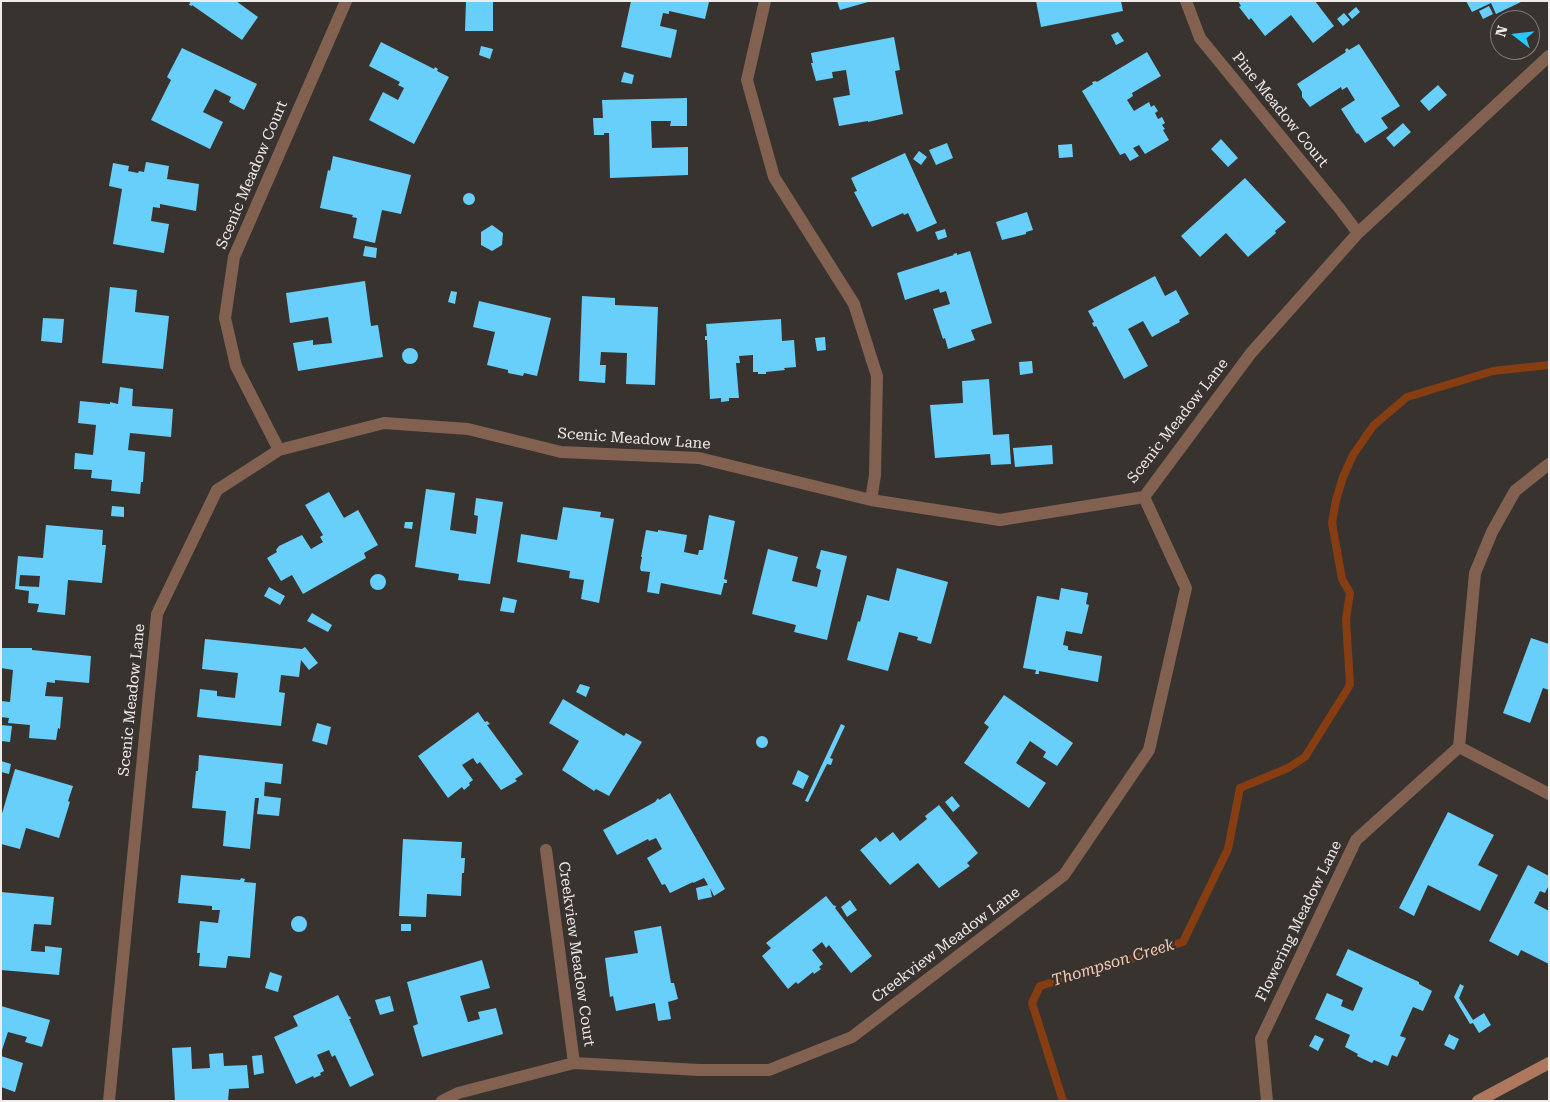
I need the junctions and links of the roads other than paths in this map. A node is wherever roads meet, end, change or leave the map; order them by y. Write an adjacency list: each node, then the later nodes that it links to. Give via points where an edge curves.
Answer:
1 (346, 1): 6 (street, Scenic Meadow Court, via 234,257 225,318 236,366)
2 (765, 1): 9 (street, via 747,80 774,177 854,304 877,376 875,475)
3 (1186, 1): 5 (street, Pine Meadow Court, via 1200,38)
4 (1549, 56): 5 (street, Scenic Meadow Lane)
5 (1358, 233): 8 (street, Scenic Meadow Lane, via 1251,352)
6 (279, 450): 9 (street, Scenic Meadow Lane, via 384,423 468,429 561,452 698,458); 15 (street, Scenic Meadow Lane, via 217,490 157,614)
7 (1549, 464): 10 (street, via 1515,491 1492,532 1475,573)
8 (1144, 497): 9 (street, Scenic Meadow Lane, via 1000,520); 13 (street, Creekview Meadow Lane, via 1186,588 1149,750 1064,875 852,1037 769,1070 698,1070)
9 (870, 500)
10 (1459, 747): 11 (street); 17 (street, Flowering Meadow Lane, via 1356,840 1261,1039)
11 (1549, 794)
12 (546, 850): 13 (street, Creekview Meadow Court)
13 (574, 1062): 16 (street, Creekview Meadow Lane, via 458,1093)
14 (1549, 1063): 18 (street)
15 (109, 1101)
16 (442, 1101)
17 (1267, 1101)
18 (1478, 1101)

